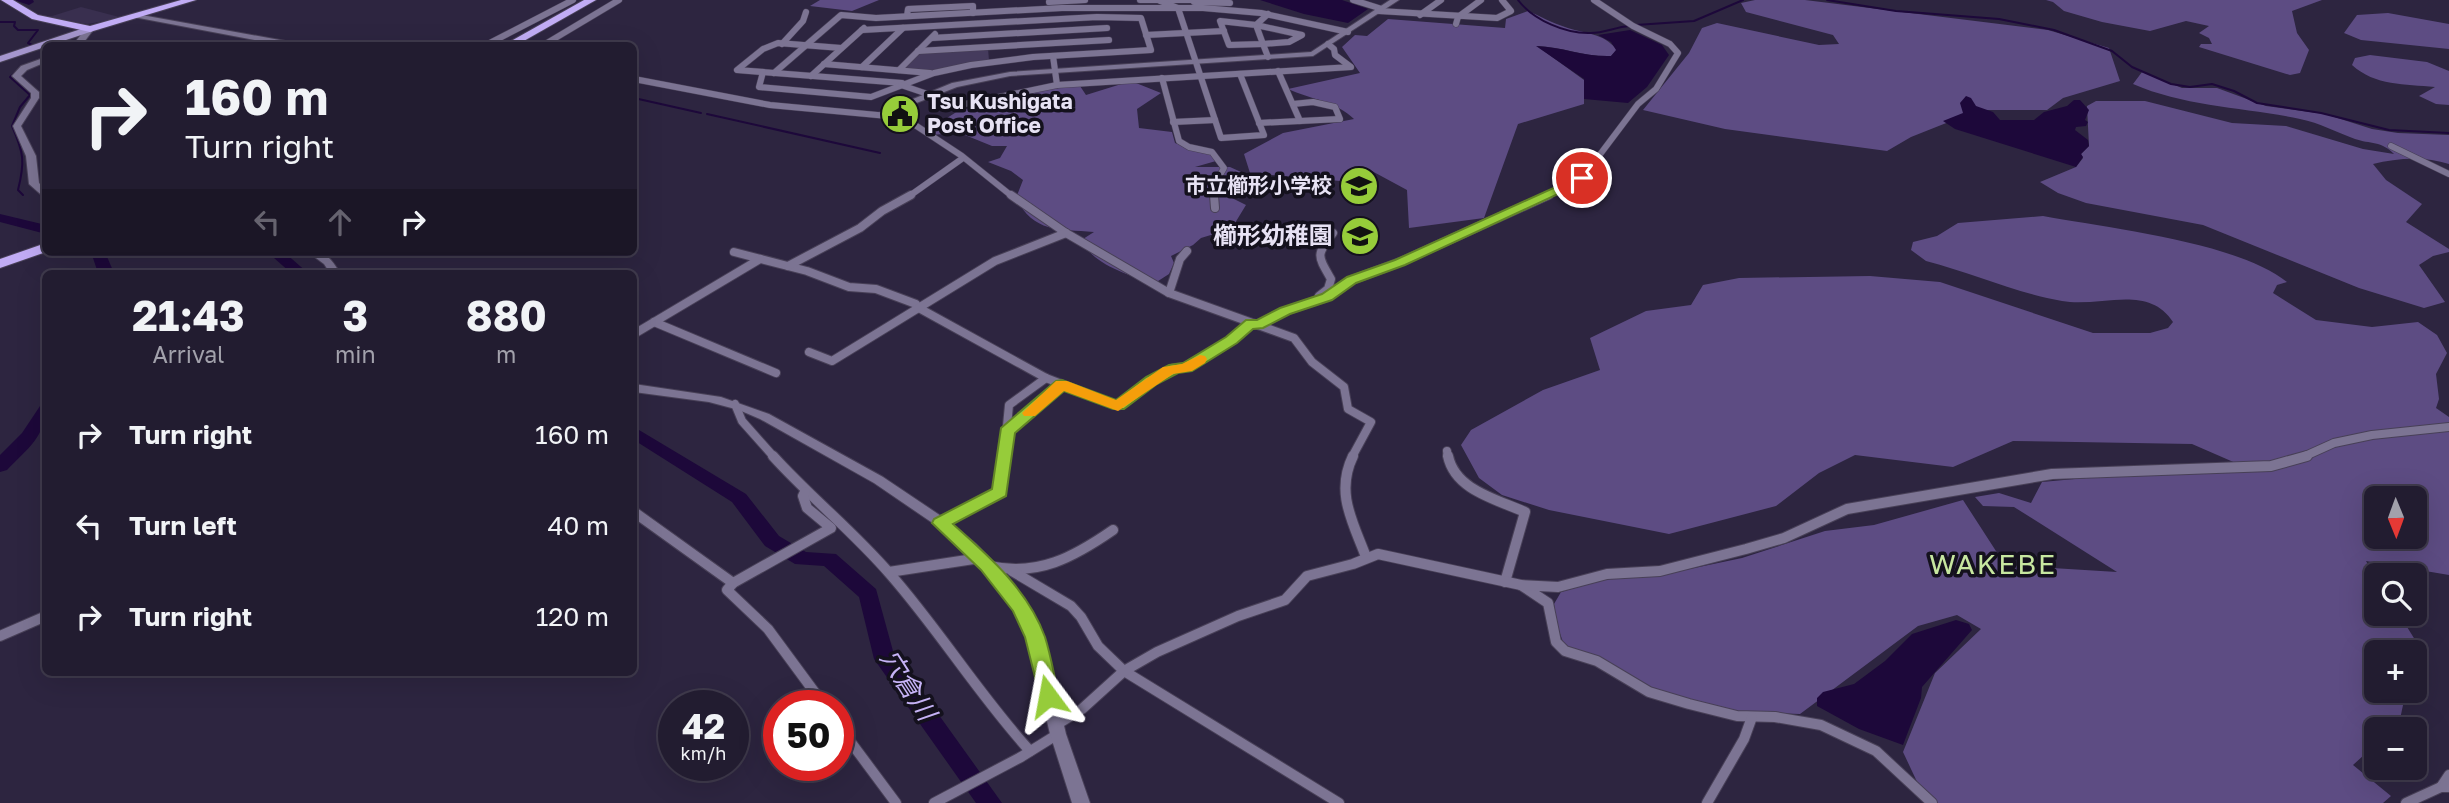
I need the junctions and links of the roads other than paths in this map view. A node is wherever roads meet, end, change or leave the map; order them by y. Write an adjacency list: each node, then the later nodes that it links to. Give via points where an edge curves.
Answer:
1 (6, 0): 36 (highway, via 35,17)
2 (191, 0): 27 (highway)
3 (573, 0): 48 (street)
4 (591, 0): 49 (highway)
5 (602, 0): 50 (highway)
6 (619, 0): 51 (street)
7 (1085, 0): 19 (street)
8 (1140, 0): 9 (street)
9 (1151, 0): 16 (street)
10 (1353, 0): 23 (street)
11 (1395, 0): 23 (main road)
12 (1441, 0): 26 (street)
13 (1480, 0): 30 (street)
14 (1502, 0): 30 (street, via 1511,11 1500,17)
15 (1594, 0): 108 (street, via 1633,26 1667,41 1678,54 1656,89 1638,104 1580,181)
16 (1160, 1): 17 (street); 20 (street)
17 (1196, 1): 18 (street)
18 (1232, 1): 21 (street)
19 (1051, 3): 20 (street); 22 (street)
20 (1178, 8): 21 (street); 41 (street)
21 (1219, 9): 25 (street)
22 (1015, 10): 29 (street); 31 (street)
23 (1380, 10): 26 (street); 39 (main road)
24 (806, 12): 52 (street)
25 (1268, 14): 32 (street); 39 (street)
26 (1420, 15): 30 (street)
27 (139, 16): 36 (highway); 47 (main road)
28 (1104, 17): 31 (street); 35 (street); 42 (street, via 1142,18)
29 (876, 18): 37 (street); 57 (street, via 841,15)
30 (1457, 21)
31 (1016, 22): 33 (street); 40 (street)
32 (1256, 25): 38 (street, via 1220,21); 53 (street); 53 (street, via 1302,35 1289,42)
33 (943, 26): 34 (street); 43 (street)
34 (903, 28): 37 (street); 67 (street)
35 (1107, 28): 40 (street); 44 (street)
36 (90, 29): 45 (main road); 46 (main road)
37 (862, 30): 58 (street)
38 (1224, 31): 41 (street); 53 (street, via 1229,45)
39 (1348, 32): 54 (main road)
40 (1016, 33): 43 (street); 55 (street)
41 (1186, 33): 42 (street); 65 (street)
42 (1146, 35): 60 (street, via 1151,50)
43 (932, 38): 59 (street)
44 (1109, 40): 55 (street); 60 (street)
45 (52, 42)
46 (79, 42)
47 (280, 42)
48 (492, 42)
49 (514, 42)
50 (525, 42)
51 (549, 42)
52 (782, 44): 57 (street); 71 (street, via 763,49 737,69)
53 (1263, 44): 62 (street)
54 (1328, 44): 62 (street, via 1313,54); 70 (street, via 1351,67)
55 (1017, 45): 59 (street)
56 (42, 46): 63 (main road)
57 (805, 46): 58 (street); 72 (street)
58 (841, 48): 66 (street)
59 (918, 51): 68 (street)
60 (1111, 52): 61 (street)
61 (1053, 56): 69 (street); 73 (street)
62 (1268, 57): 65 (main road)
63 (0, 60)
64 (42, 61): 93 (main road, via 16,76 35,92 17,126 30,156 34,184)
65 (1195, 62): 69 (main road); 76 (street)
66 (824, 65): 67 (street); 75 (street)
67 (862, 67): 68 (street)
68 (900, 70): 73 (street)
69 (1055, 70): 80 (street); 81 (main road, via 987,78)
70 (1279, 71): 74 (street); 82 (street)
71 (763, 72): 72 (street); 79 (street, via 759,88 871,97)
72 (774, 73): 75 (street)
73 (934, 73): 79 (street)
74 (1240, 74): 76 (street); 87 (street)
75 (811, 76): 79 (street)
76 (1200, 76): 77 (street); 84 (street)
77 (1162, 78): 80 (street); 86 (street)
78 (637, 80): 83 (street, via 752,103)
79 (903, 84): 81 (street)
80 (1057, 85): 81 (street, via 960,105)
81 (928, 94): 83 (main road)
82 (1293, 104): 85 (street); 85 (street, via 1335,107 1340,119)
83 (878, 115): 91 (street, via 907,121)
84 (1214, 120): 86 (street); 88 (street)
85 (1300, 121): 87 (street)
86 (1173, 122): 94 (street, via 1180,144 1212,152 1224,168 1213,187)
87 (1259, 123): 88 (street, via 1264,135)
88 (1221, 138): 90 (street)
89 (2390, 146): 92 (street)
90 (1225, 149)
91 (963, 158): 95 (street); 105 (street, via 862,227 812,249)
92 (2449, 174)
93 (42, 192)
94 (1214, 208)
95 (1066, 233): 107 (street); 109 (street, via 995,261)
96 (1333, 233): 108 (street, via 1318,254 1331,283)
97 (42, 242): 102 (highway)
98 (42, 248): 104 (highway)
99 (1187, 251): 107 (street)
100 (734, 252): 103 (street)
101 (319, 256): 106 (main road)
102 (0, 258)
103 (761, 258): 105 (street); 110 (street)
104 (0, 264)
105 (788, 266): 109 (street, via 849,288 876,289)
106 (333, 270)
107 (1169, 293): 111 (street)
108 (1309, 303): 111 (street)
109 (917, 307): 113 (street, via 832,361); 115 (street)
110 (653, 322): 112 (street); 114 (street)
111 (1255, 324): 116 (street, via 1193,364 1152,380 1118,406); 126 (street, via 1294,338 1312,362 1345,387 1348,410 1371,422 1344,482 1346,506)
112 (637, 332)
113 (808, 352)
114 (776, 373)
115 (1046, 378): 116 (street); 120 (street, via 1009,405)
116 (1062, 384): 120 (street)
117 (637, 388): 118 (main road)
118 (735, 404): 122 (street, via 742,421); 124 (main road, via 883,481)
119 (2449, 427): 132 (street, via 2334,443 2271,466 2052,474 1847,509 1772,542 1660,571 1600,575 1559,587)
120 (1007, 431): 124 (street, via 1000,492)
121 (1447, 451): 131 (street, via 1451,470 1465,485 1525,512)
122 (805, 492): 129 (street); 130 (street, via 807,508 831,528)
123 (637, 514): 130 (street)
124 (940, 523): 127 (main road)
125 (1114, 530): 128 (street, via 1051,566)
126 (1366, 557): 131 (street, via 1391,555); 135 (street, via 1307,576 1285,600 1177,642)
127 (984, 562): 128 (street); 129 (street); 138 (main road, via 1028,621)
128 (1012, 571): 135 (street, via 1070,606 1098,646)
129 (890, 572): 140 (street)
130 (736, 581): 136 (street, via 727,590 754,613)
131 (1505, 582): 132 (street)
132 (1521, 585): 137 (street, via 1548,603 1556,642 1562,649 1597,661 1649,692)
133 (42, 618): 134 (street)
134 (0, 636)
135 (1124, 671): 138 (street); 146 (street)
136 (813, 690)
137 (1752, 718): 147 (street, via 1747,738); 148 (street, via 1796,719 1858,740 1894,764)
138 (1057, 730): 140 (street); 145 (main road)
139 (854, 747): 143 (street)
140 (1026, 754): 144 (street)
141 (2449, 775): 142 (street)
142 (2445, 787): 149 (street)
143 (896, 803)
144 (934, 803)
145 (1081, 803)
146 (1339, 803)
147 (1707, 803)
148 (1931, 803)
149 (2406, 803)

